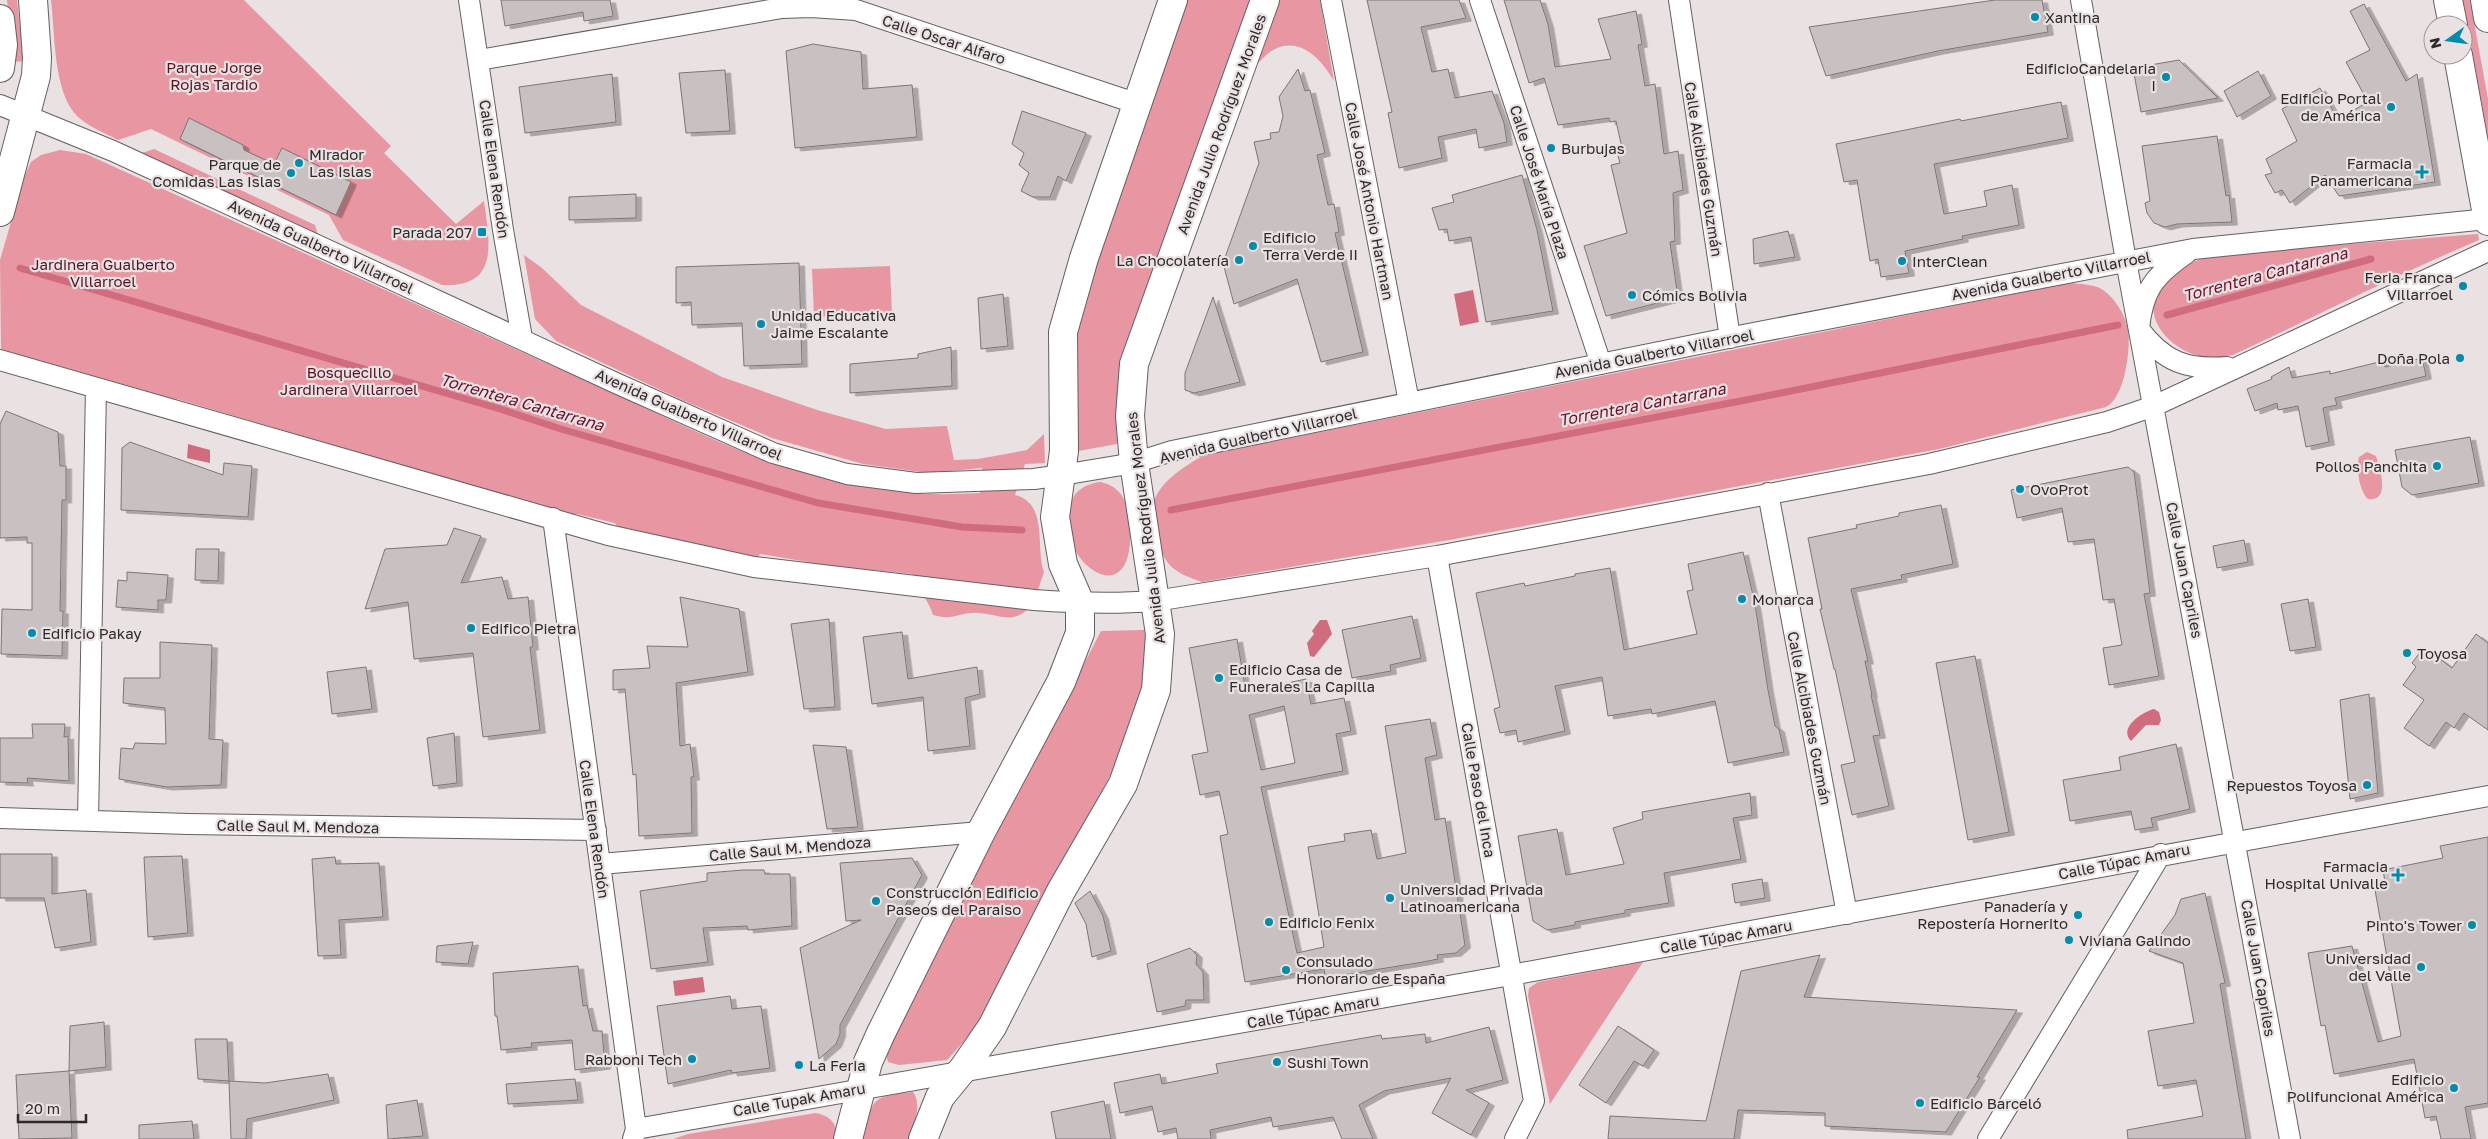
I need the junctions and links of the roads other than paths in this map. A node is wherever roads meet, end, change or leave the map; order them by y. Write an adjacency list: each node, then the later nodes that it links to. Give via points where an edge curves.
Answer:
1 (33, 0): 19 (main road, via 36,76)
2 (469, 0): 14 (street, Calle Elena Rendón)
3 (1173, 0): 17 (main road)
4 (1266, 0): 34 (main road, Avenida Julio Rodríguez Morales, via 1134,364 1130,416)
5 (1331, 0): 32 (street, Calle José Antonio Hartman)
6 (1480, 0): 29 (street, Calle José María Plaza)
7 (1679, 0): 27 (street, Calle Alcibiades Guzmán)
8 (2082, 0): 24 (street, Calle Juan Capriles)
9 (2448, 0): 11 (main road)
10 (2485, 0): 12 (main road)
11 (2451, 15)
12 (2488, 18)
13 (0, 19): 16 (main road, via 3,44)
14 (479, 60): 17 (street, Calle Oscar Alfaro, via 782,8 847,9); 26 (street, Calle Elena Rendón)
15 (2460, 65): 21 (main road)
16 (0, 68)
17 (1138, 104): 35 (main road, via 1084,258 1063,332)
18 (0, 105): 19 (street, Avenida Gualberto Villarroel)
19 (26, 116): 20 (main road); 26 (street, Avenida Gualberto Villarroel, via 113,151)
20 (0, 212)
21 (2488, 220): 22 (street, Avenida Gualberto Villarroel)
22 (2193, 248): 24 (street, Avenida Gualberto Villarroel); 25 (street, via 2163,270 2150,287 2144,298)
23 (2488, 252): 30 (street)
24 (2126, 261): 25 (street, Calle Juan Capriles); 27 (street, Avenida Gualberto Villarroel)
25 (2139, 329): 30 (street, via 2162,354 2177,364 2203,369); 33 (street, Calle Juan Capriles)
26 (522, 338): 35 (street, Avenida Gualberto Villarroel, via 773,453 847,474 916,482 1034,479)
27 (1730, 338): 29 (street, Avenida Gualberto Villarroel)
28 (0, 360): 31 (street)
29 (1601, 364): 32 (street, Avenida Gualberto Villarroel)
30 (2236, 367): 33 (street)
31 (96, 388): 37 (street); 43 (street)
32 (1409, 402): 34 (street, Avenida Gualberto Villarroel, via 1172,451)
33 (2154, 406): 36 (street, via 2107,422 1929,464); 46 (street, Calle Juan Capriles)
34 (1134, 463): 35 (street, Avenida Gualberto Villarroel); 39 (main road, Avenida Julio Rodríguez Morales)
35 (1062, 475): 40 (main road, via 1055,517 1057,536 1063,564)
36 (1768, 493): 38 (street); 49 (street, Calle Alcibiades Guzmán)
37 (553, 518): 40 (street, via 608,535 754,567); 44 (street, Calle Elena Rendón)
38 (1437, 556): 39 (street); 50 (street, Calle Paso del Inca)
39 (1155, 601): 40 (street); 51 (main road, Avenida Julio Rodríguez Morales, via 1160,646 1156,690 1123,784 1062,891 992,1027)
40 (1080, 603): 45 (main road, via 1080,633 1061,682)
41 (2488, 796): 46 (street, Calle Túpac Amaru)
42 (0, 818): 43 (street, Calle Saul M. Mendoza)
43 (88, 820): 44 (street, Calle Saul M. Mendoza, via 198,825)
44 (596, 830): 48 (street, Calle Elena Rendón)
45 (981, 832): 48 (street, Calle Saul M. Mendoza); 52 (main road, via 881,1032)
46 (2236, 840): 47 (street, Calle Túpac Amaru); 58 (street, Calle Juan Capriles)
47 (2162, 854): 49 (street, Calle Túpac Amaru); 57 (street)
48 (600, 864): 53 (street, Calle Elena Rendón)
49 (1847, 914): 50 (street, Calle Túpac Amaru)
50 (1512, 975): 51 (street, Calle Túpac Amaru); 56 (street, Calle Paso del Inca, via 1534,1101)
51 (963, 1070): 52 (street, Calle Tupak Amaru); 55 (main road, Avenida Julio Rodríguez Morales, via 940,1097)
52 (860, 1088): 53 (street, Calle Tupak Amaru); 54 (main road)
53 (634, 1134)
54 (848, 1139)
55 (922, 1139)
56 (1515, 1139)
57 (1988, 1139)
58 (2290, 1139)

